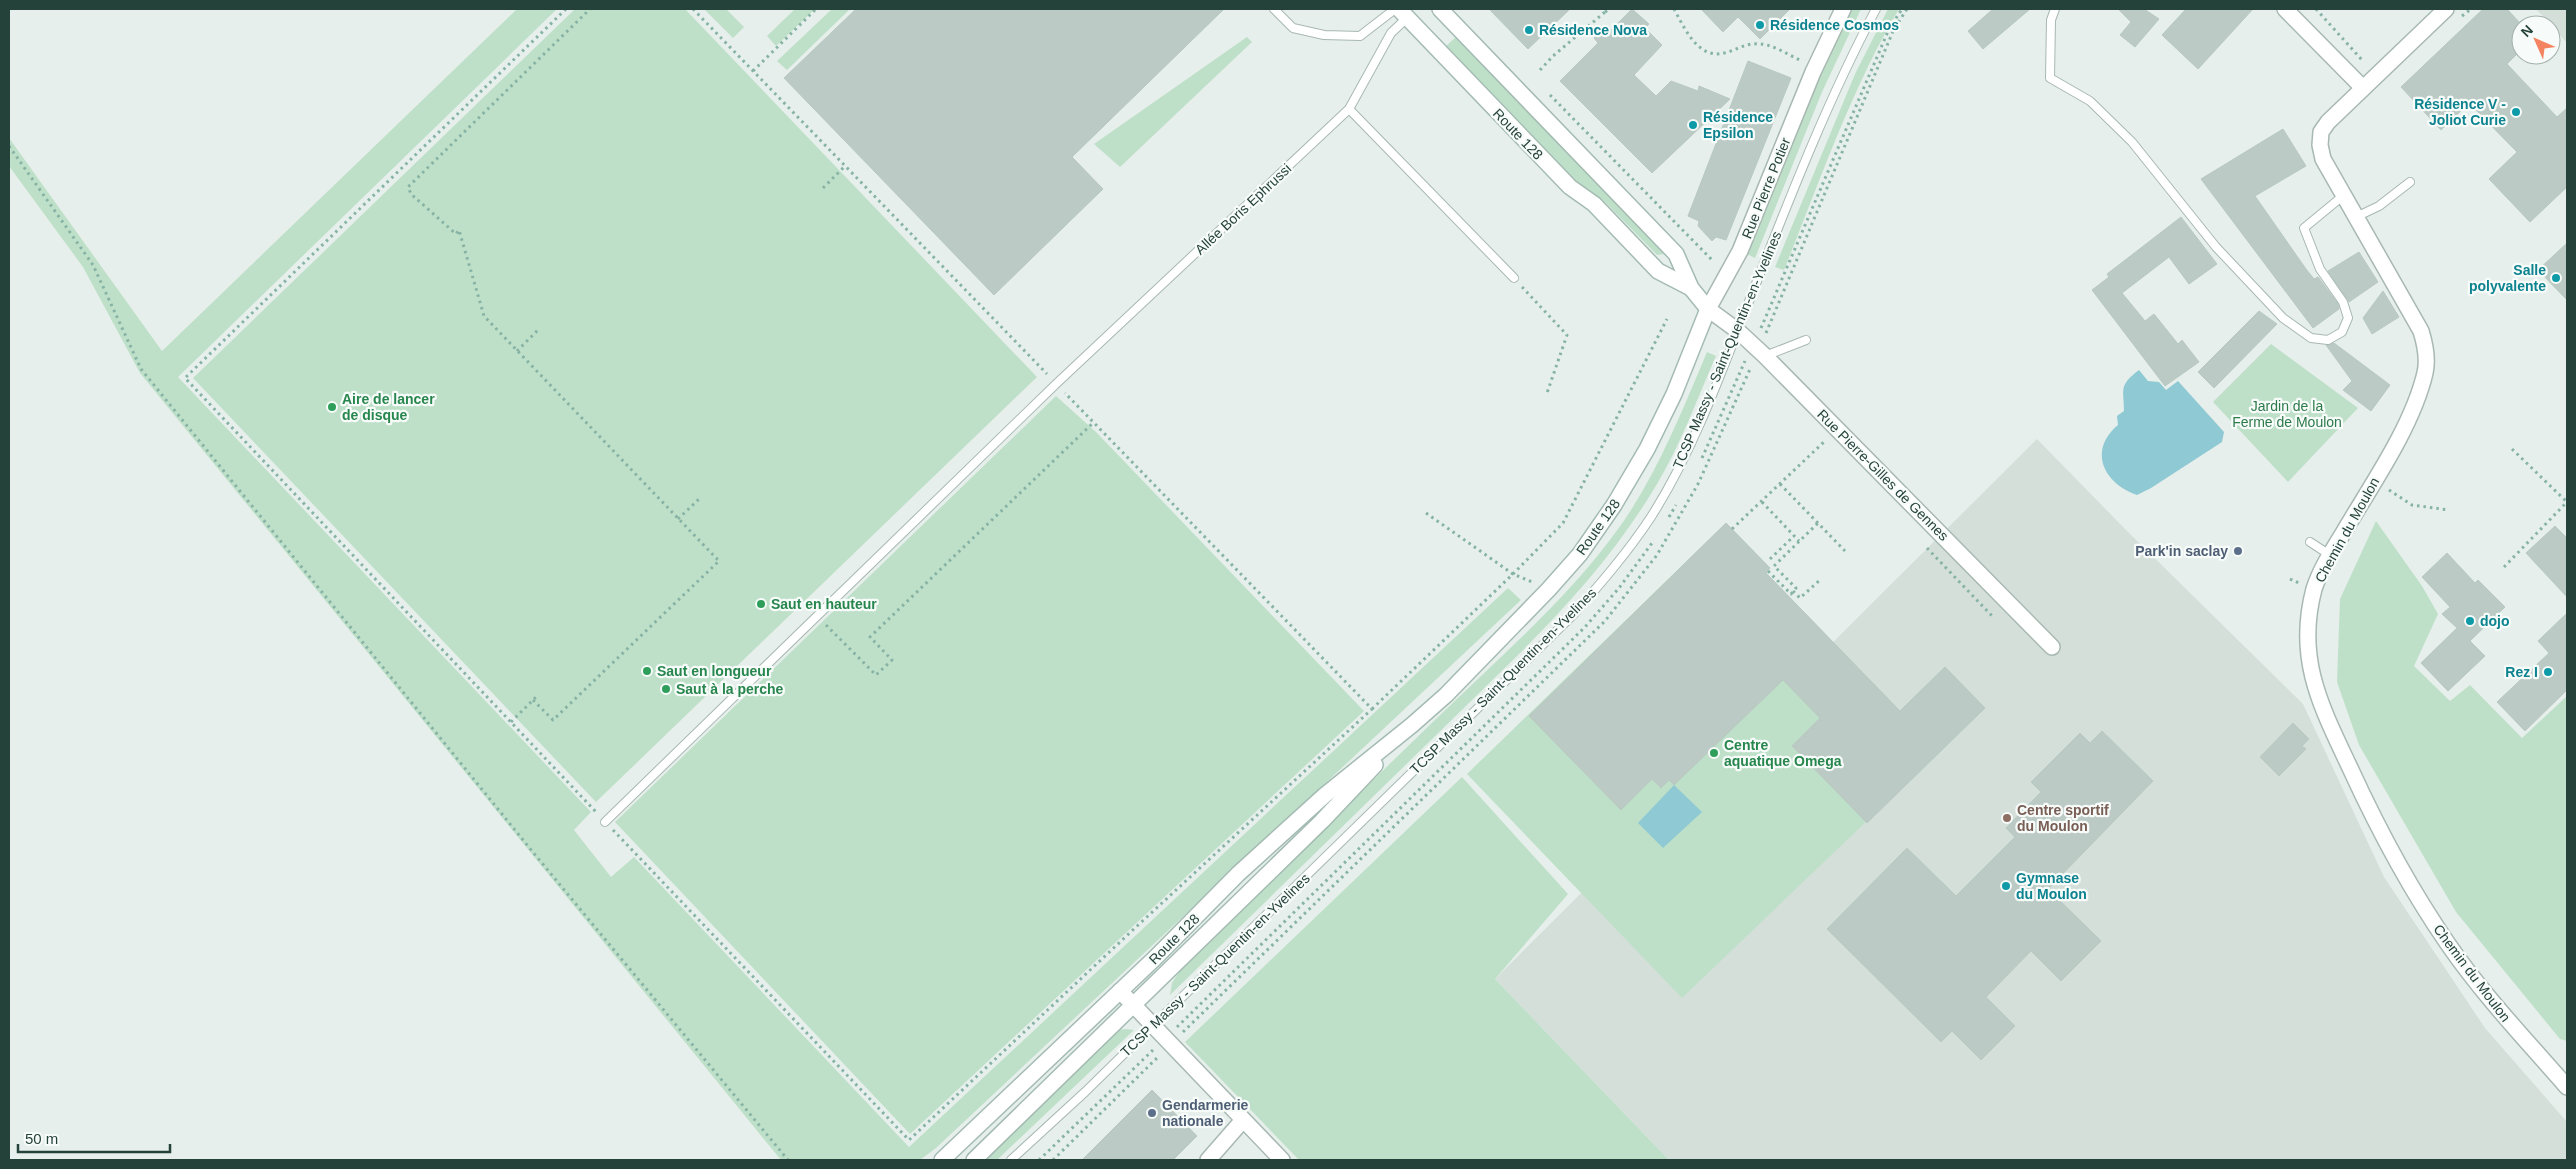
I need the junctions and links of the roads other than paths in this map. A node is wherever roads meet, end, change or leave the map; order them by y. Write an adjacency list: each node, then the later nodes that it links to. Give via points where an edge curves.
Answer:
1 (1274, 9): 8 (lane, via 1293,28 1324,35 1360,36)
2 (1440, 9): 15 (main road, Route 128, via 1676,254)
3 (1843, 9): 16 (main road, Rue Pierre Potier, via 1813,72 1740,251)
4 (1876, 9): 17 (lane, TCSP Massy - Saint-Quentin-en-Yvelines, via 1858,41 1823,121)
5 (2055, 9): 12 (lane, via 2051,20 2050,78 2090,101 2106,116 2132,142 2216,247 2284,318 2311,338 2328,340 2342,332 2348,318 2343,302 2320,269 2304,228)
6 (2285, 9): 9 (main road)
7 (2446, 9): 9 (main road, Chemin du Moulon)
8 (1400, 12): 10 (lane, Allée Boris Ephrussi); 15 (main road, Route 128, via 1570,187 1594,204 1658,271)
9 (2362, 87): 12 (main road, Chemin du Moulon, via 2321,132 2323,158)
10 (1349, 109): 14 (lane); 24 (lane, Allée Boris Ephrussi, via 1056,384)
11 (2410, 182): 13 (lane, via 2379,206)
12 (2344, 195): 13 (main road, Chemin du Moulon)
13 (2356, 217): 21 (main road, Chemin du Moulon, via 2417,325 2425,344 2425,372 2416,399 2374,481)
14 (1514, 278)
15 (1691, 288): 16 (main road, Route 128)
16 (1708, 309): 17 (main road, Rue Pierre-Gilles de Gennes); 23 (main road, Route 128, via 1674,394 1647,449 1580,554 1446,695)
17 (1738, 330): 19 (main road, Rue Pierre-Gilles de Gennes); 27 (lane, TCSP Massy - Saint-Quentin-en-Yvelines, via 1688,450 1651,516 1618,563 1573,615)
18 (1806, 340): 19 (lane)
19 (1765, 356): 22 (main road, Rue Pierre-Gilles de Gennes)
20 (2310, 542): 21 (lane)
21 (2330, 555): 28 (main road, Chemin du Moulon, via 2315,586 2307,623 2309,661 2318,699 2400,868 2445,940)
22 (2052, 647)
23 (1412, 725): 25 (main road, Route 128, via 1325,795 1238,874); 26 (main road, Route 128, via 1322,821)
24 (605, 822)
25 (1120, 991): 26 (main road); 30 (main road, Route 128)
26 (1134, 1005): 27 (main road); 31 (main road, Route 128)
27 (1153, 1025): 29 (main road); 32 (lane, TCSP Massy - Saint-Quentin-en-Yvelines)
28 (2567, 1087)
29 (1243, 1120): 33 (main road); 34 (main road)
30 (942, 1160)
31 (974, 1160)
32 (1011, 1160)
33 (1208, 1160)
34 (1282, 1160)

